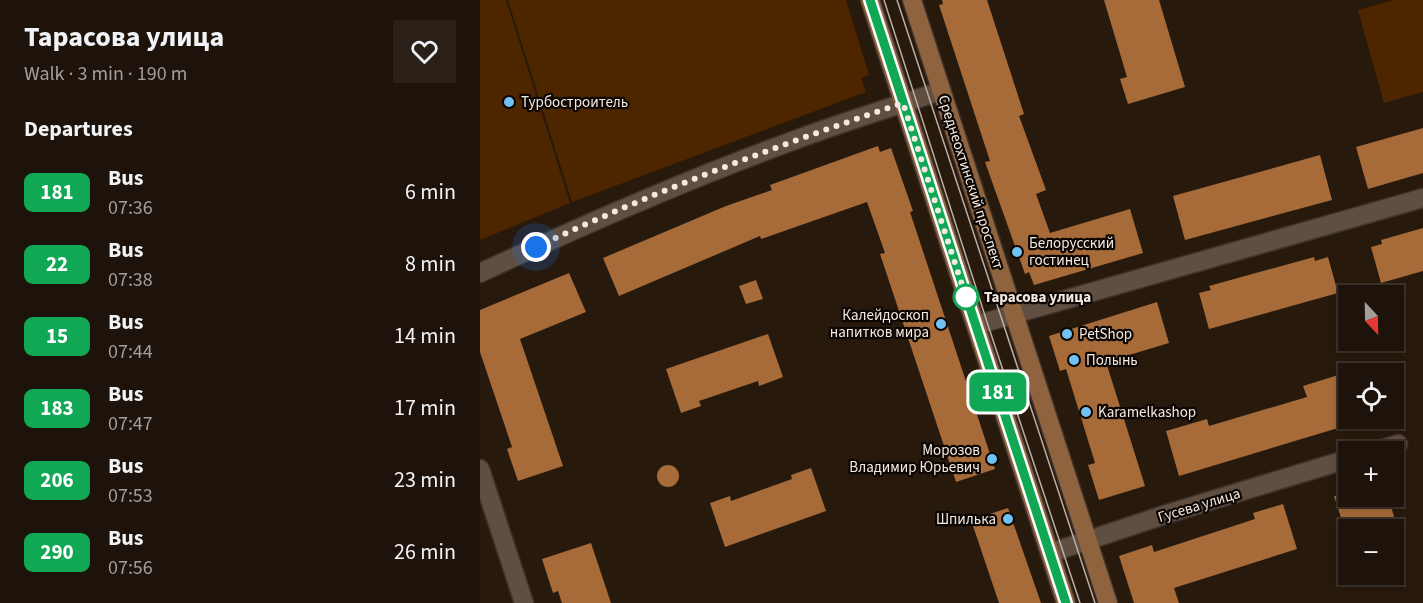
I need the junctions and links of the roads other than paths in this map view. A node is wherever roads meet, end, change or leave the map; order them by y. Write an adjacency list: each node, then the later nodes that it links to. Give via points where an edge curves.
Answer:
1 (870, 0): 4 (main road)
2 (912, 0): 3 (main road, Среднеохтинский проспект)
3 (941, 91): 4 (street); 7 (main road, Среднеохтинский проспект)
4 (903, 103): 6 (street, via 715,171 573,229); 8 (main road)
5 (1423, 198): 7 (street)
6 (480, 273)
7 (1014, 313): 8 (street); 11 (main road, Среднеохтинский проспект)
8 (976, 325): 12 (main road)
9 (1338, 462): 11 (street, Гусева улица)
10 (480, 469): 13 (street)
11 (1088, 540): 12 (street, Гусева улица); 15 (main road, Среднеохтинский проспект)
12 (1050, 553): 14 (main road)
13 (524, 603)
14 (1066, 603)
15 (1108, 603)

